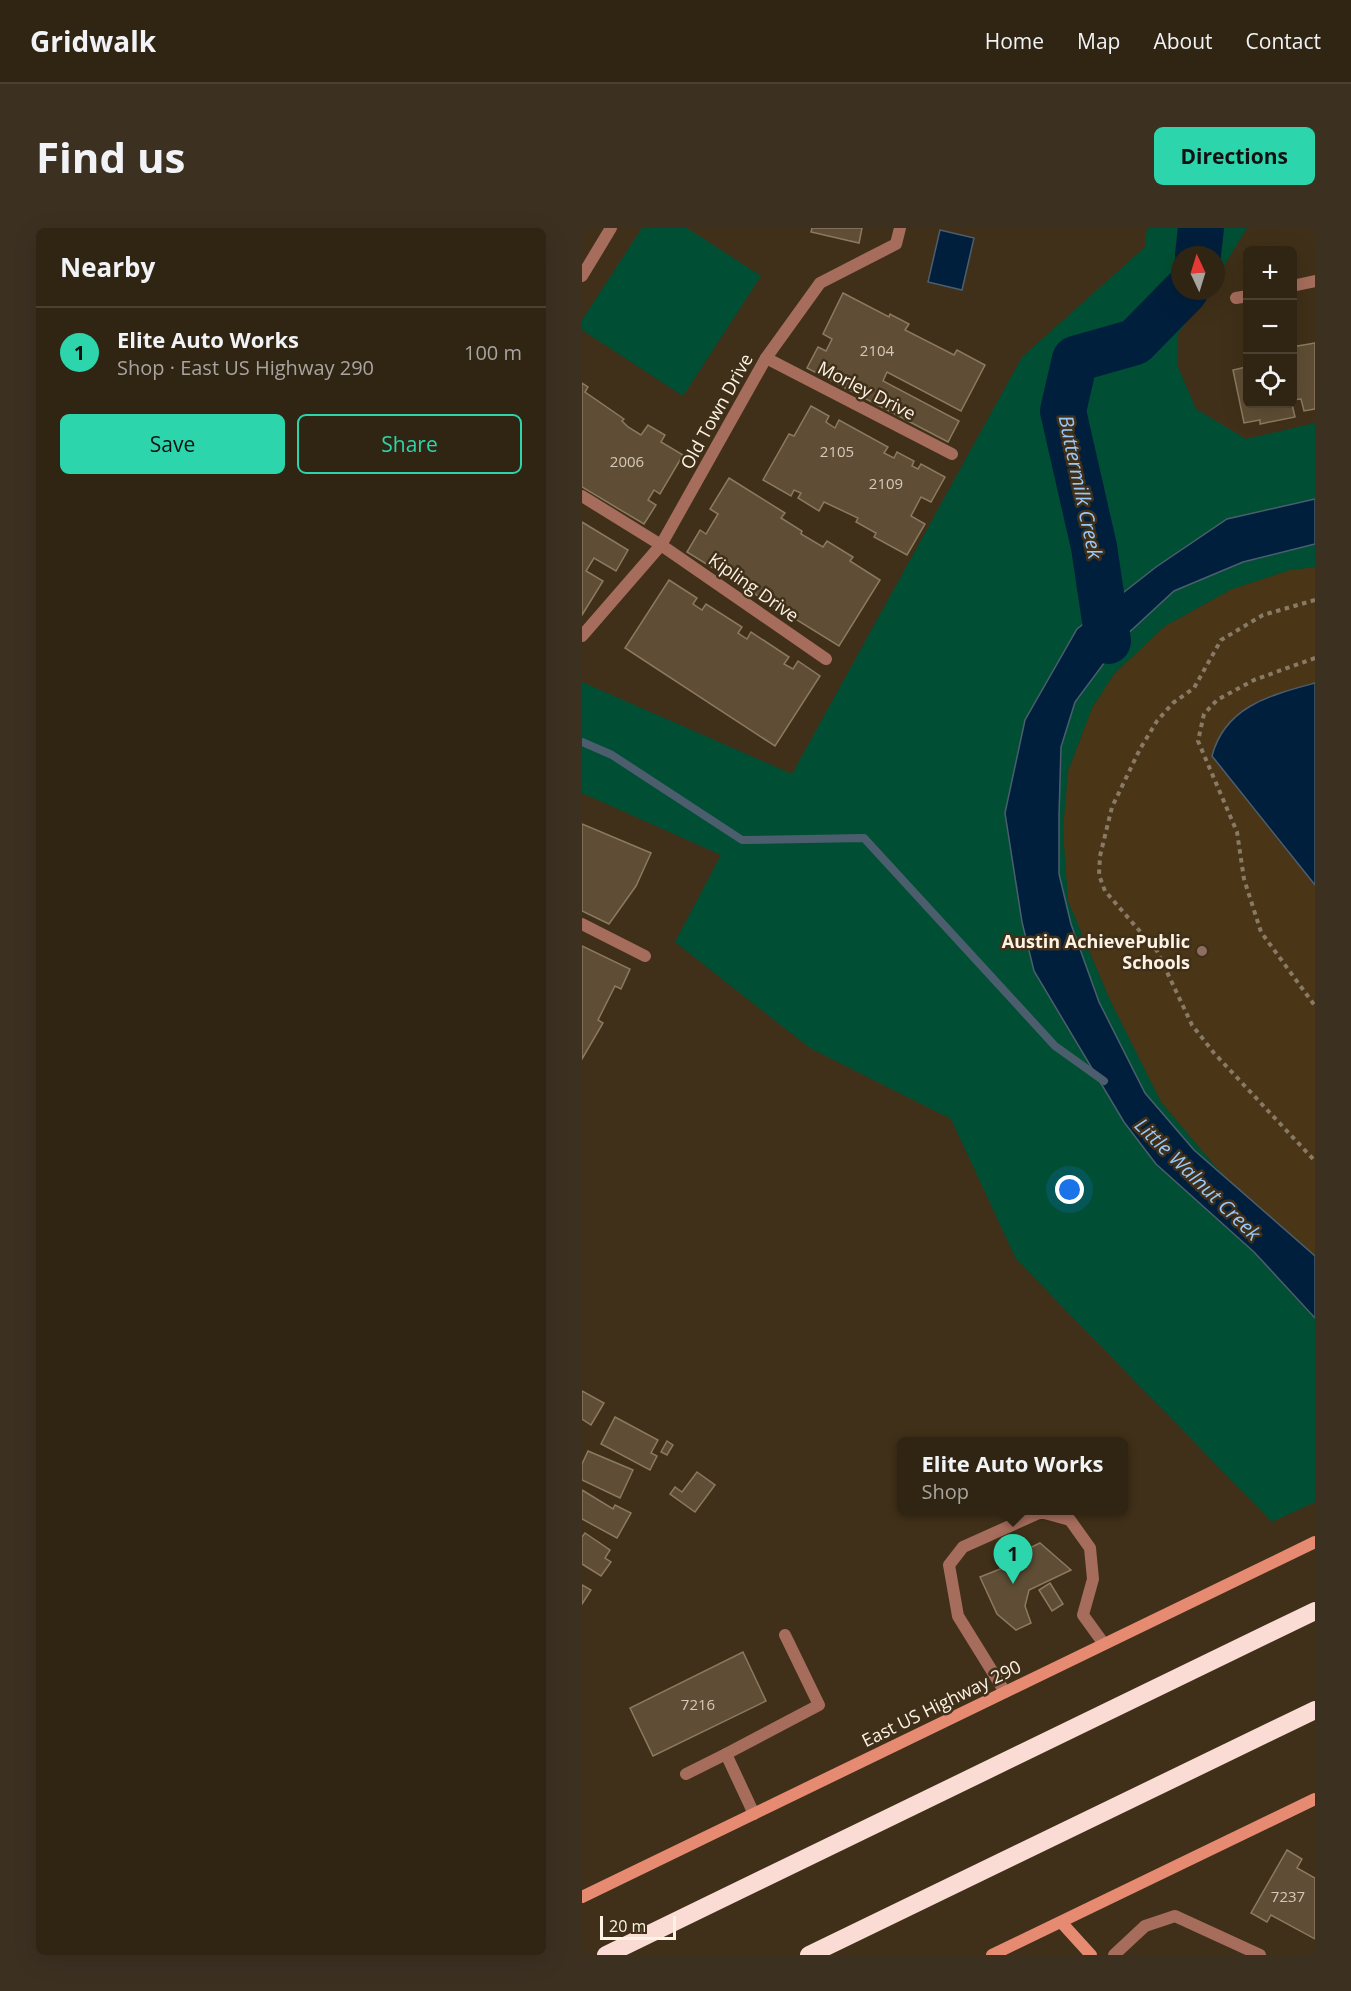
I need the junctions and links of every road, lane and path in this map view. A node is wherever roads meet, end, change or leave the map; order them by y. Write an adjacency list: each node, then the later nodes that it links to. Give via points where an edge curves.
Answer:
1 (611, 228): 3 (street)
2 (900, 228): 6 (street, Old Town Drive, via 896,244 820,283)
3 (582, 276)
4 (1315, 280): 5 (street)
5 (1297, 285)
6 (766, 358): 7 (street, Morley Drive); 9 (street, Old Town Drive)
7 (952, 454)
8 (582, 496): 9 (street, Kipling Drive)
9 (661, 545): 11 (street, Old Town Drive); 13 (street, Kipling Drive)
10 (1315, 600): 17 (path, via 1263,615 1221,640 1194,688 1157,721 1112,807 1098,875 1105,891 1157,951 1192,1025)
11 (582, 636)
12 (1315, 658): 16 (path, via 1254,680 1217,700 1204,714 1198,741 1237,832 1244,879 1261,932)
13 (826, 659)
14 (582, 924): 15 (street)
15 (645, 956)
16 (1315, 1006)
17 (1315, 1161)
18 (1034, 1515): 24 (street, via 963,1547 949,1565 958,1616)
19 (1052, 1515): 23 (street, via 1070,1520 1090,1548 1093,1580 1083,1615)
20 (1315, 1542): 23 (main road, East US Highway 290)
21 (1315, 1611): 32 (highway)
22 (785, 1635): 26 (street, via 819,1705)
23 (1104, 1644): 24 (main road, East US Highway 290)
24 (1005, 1692): 29 (main road, East US Highway 290)
25 (1315, 1710): 33 (highway)
26 (726, 1754): 27 (street); 29 (street)
27 (686, 1774)
28 (1315, 1799): 31 (main road)
29 (754, 1814): 30 (main road, East US Highway 290)
30 (582, 1897)
31 (1061, 1922): 34 (main road); 35 (main road)
32 (606, 1955)
33 (809, 1955)
34 (992, 1955)
35 (1091, 1955)
36 (1114, 1955): 37 (street, via 1145,1926 1175,1916)
37 (1260, 1955)

